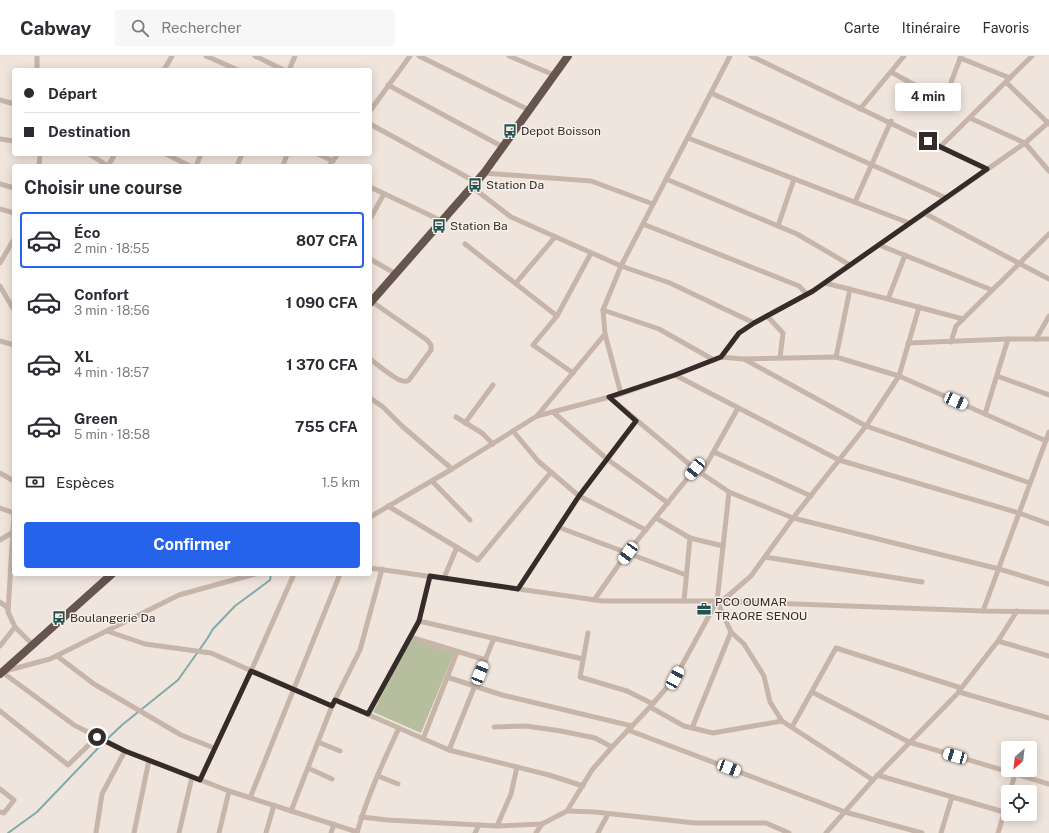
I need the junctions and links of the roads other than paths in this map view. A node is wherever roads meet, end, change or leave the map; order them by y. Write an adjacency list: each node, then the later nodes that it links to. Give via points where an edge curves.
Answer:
1 (37, 56): 15 (street)
2 (172, 56): 16 (street)
3 (206, 56): 17 (street)
4 (255, 56): 18 (street)
5 (295, 56): 19 (street)
6 (410, 56): 23 (street)
7 (419, 56): 29 (street)
8 (508, 56): 21 (street)
9 (568, 56): 21 (highway)
10 (730, 56): 24 (street)
11 (751, 56): 28 (street)
12 (904, 56): 20 (street)
13 (1032, 56): 22 (street)
14 (960, 57): 20 (street, via 944,101); 22 (street)
15 (37, 68)
16 (165, 68)
17 (233, 68)
18 (280, 68)
19 (290, 68)
20 (891, 72): 28 (street)
21 (554, 75): 29 (highway)
22 (1008, 80): 30 (street); 32 (street)
23 (388, 85): 27 (street); 38 (street)
24 (711, 93): 34 (street); 48 (street)
25 (0, 100): 26 (street)
26 (12, 103)
27 (372, 107)
28 (860, 109): 31 (street)
29 (529, 110): 38 (highway)
30 (970, 118): 37 (street); 39 (street)
31 (891, 122): 39 (street); 48 (street)
32 (1049, 123): 37 (street)
33 (372, 125): 55 (street)
34 (688, 138): 52 (street); 53 (street)
35 (0, 139): 36 (street)
36 (12, 141)
37 (1025, 143): 49 (street); 50 (street)
38 (503, 147): 51 (highway)
39 (940, 147): 49 (street)
40 (92, 156): 45 (street)
41 (170, 156): 46 (street)
42 (322, 156): 44 (street)
43 (337, 156): 44 (street)
44 (333, 161): 47 (street)
45 (105, 164)
46 (186, 164)
47 (331, 164)
48 (872, 165): 59 (street); 60 (street)
49 (987, 169): 59 (street)
50 (1049, 171)
51 (484, 173): 55 (highway); 61 (street, via 591,181)
52 (666, 179): 61 (street); 69 (street)
53 (794, 179): 60 (street); 69 (street)
54 (0, 184): 56 (street)
55 (474, 185): 66 (highway); 71 (street, via 511,217)
56 (12, 187)
57 (372, 188): 58 (street)
58 (384, 194): 65 (street); 66 (street)
59 (946, 198): 64 (street)
60 (855, 202): 67 (street)
61 (653, 204): 68 (street)
62 (0, 209): 63 (street)
63 (12, 212)
64 (924, 213): 67 (street); 78 (street)
65 (372, 215)
66 (442, 220): 82 (highway)
67 (910, 223): 74 (street)
68 (643, 224): 81 (street); 89 (street, via 799,286)
69 (778, 226): 80 (street, via 797,234)
70 (1049, 234): 78 (street)
71 (555, 237): 75 (street); 84 (street)
72 (12, 243): 79 (street)
73 (465, 244): 84 (street)
74 (879, 244): 76 (street); 80 (street)
75 (591, 253): 81 (street); 96 (street)
76 (905, 255): 88 (street); 90 (street)
77 (372, 260): 82 (street)
78 (1020, 263): 83 (street); 88 (street)
79 (0, 264)
80 (850, 265): 85 (street)
81 (621, 266): 95 (street); 100 (street, via 670,283)
82 (396, 274): 91 (highway)
83 (1049, 279)
84 (516, 283): 96 (street)
85 (825, 283): 87 (street); 89 (street)
86 (0, 286): 93 (street)
87 (850, 289): 90 (street); 109 (street)
88 (992, 290): 99 (street)
89 (807, 294): 97 (street)
90 (888, 299): 94 (street)
91 (372, 301)
92 (372, 303): 113 (street, via 431,345 431,350 406,382)
93 (12, 307)
94 (919, 307): 99 (street); 107 (street)
95 (604, 310): 101 (street); 114 (street, via 659,329)
96 (557, 316): 115 (street, via 533,345)
97 (766, 316): 100 (street); 111 (street, via 783,333)
98 (1049, 316): 103 (street)
99 (963, 319): 106 (street, via 956,326)
100 (754, 323): 110 (street, via 739,333)
101 (605, 334): 115 (street); 120 (street)
102 (1008, 339): 103 (street); 106 (street); 118 (street)
103 (1036, 339): 104 (street)
104 (1049, 339)
105 (0, 341): 108 (street)
106 (951, 342): 107 (street)
107 (908, 343): 117 (street)
108 (12, 344)
109 (836, 356): 111 (street); 117 (street)
110 (721, 357): 112 (street); 114 (street)
111 (780, 358): 112 (street)
112 (743, 359): 131 (street)
113 (372, 360)
114 (714, 360): 116 (street)
115 (573, 373): 127 (street)
116 (675, 375): 120 (street); 124 (street)
117 (899, 376): 126 (street); 131 (street)
118 (997, 376): 121 (street); 126 (street)
119 (493, 385): 130 (street)
120 (620, 394): 122 (street)
121 (1049, 395)
122 (609, 397): 125 (street); 129 (street)
123 (372, 399): 139 (street)
124 (738, 408): 136 (street); 138 (street)
125 (553, 412): 127 (street); 137 (street)
126 (985, 414): 134 (street)
127 (536, 416): 132 (street)
128 (456, 417): 130 (street)
129 (636, 421): 137 (street); 140 (street)
130 (465, 423): 135 (street)
131 (866, 426): 138 (street); 146 (street)
132 (513, 431): 135 (street); 141 (street)
133 (1049, 432): 134 (street)
134 (1046, 441): 146 (street)
135 (494, 444): 139 (street)
136 (714, 452): 143 (street); 149 (street)
137 (607, 459): 148 (street); 150 (street)
138 (839, 460): 149 (street); 154 (street)
139 (452, 469): 145 (street)
140 (695, 469): 143 (street); 150 (street)
141 (551, 472): 148 (street); 167 (street, via 478,560)
142 (0, 473): 144 (street)
143 (701, 474): 147 (street)
144 (12, 479)
145 (432, 481): 151 (street); 158 (street)
146 (1030, 484): 154 (street)
147 (729, 492): 157 (street); 165 (street)
148 (579, 496): 160 (street); 161 (street)
149 (811, 496): 157 (street)
150 (668, 503): 156 (street)
151 (388, 506): 155 (street); 167 (street)
152 (0, 508): 153 (street)
153 (12, 512)
154 (1019, 513): 159 (street); 172 (street)
155 (372, 516)
156 (656, 518): 161 (street); 163 (street)
157 (793, 518): 169 (street); 172 (street)
158 (470, 520)
159 (1049, 524)
160 (558, 527): 168 (street); 182 (street)
161 (646, 530): 168 (street)
162 (12, 533): 164 (street)
163 (690, 538): 165 (street); 173 (street)
164 (0, 540)
165 (723, 546): 185 (street)
166 (12, 547): 187 (street)
167 (457, 547): 179 (street)
168 (628, 553): 173 (street); 183 (street)
169 (765, 557): 180 (street); 185 (street, via 751,576)
170 (372, 568): 171 (street)
171 (382, 569): 178 (street); 213 (street, via 360,650)
172 (999, 569): 181 (street); 188 (street)
173 (686, 575): 184 (street)
174 (110, 576): 199 (highway)
175 (248, 576): 193 (street, via 179,595)
176 (293, 576): 206 (street)
177 (339, 576): 210 (street)
178 (430, 576): 179 (street); 191 (street)
179 (444, 578): 182 (street)
180 (922, 582)
181 (1049, 584)
182 (518, 589): 183 (street)
183 (594, 600): 184 (street)
184 (684, 601): 185 (street)
185 (720, 601): 188 (street); 194 (street); 215 (street, via 675,678)
186 (0, 602): 187 (street)
187 (8, 608): 192 (street)
188 (983, 611): 189 (street)
189 (1017, 611): 190 (street); 198 (street)
190 (1049, 612)
191 (419, 621): 196 (street); 197 (street)
192 (15, 627): 199 (street); 200 (street)
193 (107, 631): 202 (street); 206 (street, via 145,644 211,653)
194 (731, 632): 219 (street, via 744,644 764,676 770,702); 224 (street)
195 (588, 633): 204 (street)
196 (410, 637): 201 (street); 217 (street)
197 (494, 638): 204 (street); 205 (street)
198 (998, 641): 203 (street); 211 (street)
199 (33, 644): 207 (highway)
200 (0, 646)
201 (457, 652): 205 (street); 208 (street)
202 (57, 656): 207 (street); 230 (street, via 94,684 181,735)
203 (1049, 656)
204 (583, 659): 215 (street, via 580,677 627,691)
205 (486, 660): 209 (street)
206 (251, 671): 210 (street); 230 (street)
207 (1, 673): 225 (street, via 74,725)
208 (448, 677): 209 (street); 226 (street)
209 (475, 686): 223 (street); 231 (street)
210 (293, 689): 214 (street); 251 (street)
211 (960, 690): 212 (street, via 836,648); 218 (street); 228 (street)
212 (812, 692): 221 (street); 228 (street)
213 (335, 700): 214 (street); 217 (street)
214 (332, 706): 227 (street)
215 (652, 706): 223 (street); 224 (street, via 684,726)
216 (0, 711): 225 (street, via 68,765)
217 (368, 714): 222 (street)
218 (1049, 718)
219 (782, 721): 221 (street); 224 (street, via 713,733)
220 (494, 727): 229 (street, via 526,726 560,730 595,738)
221 (792, 727): 244 (street)
222 (399, 728): 226 (street); 239 (street)
223 (630, 728): 229 (street); 257 (street)
224 (692, 728)
225 (97, 737): 232 (street)
226 (423, 739): 231 (street)
227 (318, 742): 233 (street); 236 (street)
228 (909, 742): 237 (street); 238 (street)
229 (612, 747): 247 (street, via 592,770)
230 (214, 748): 243 (street)
231 (449, 750): 235 (street)
232 (125, 751): 234 (street); 266 (street, via 102,794)
233 (340, 751)
234 (149, 760): 240 (street); 267 (street)
235 (518, 767): 247 (street); 264 (street, via 511,794)
236 (308, 768): 242 (street); 253 (street)
237 (1001, 770)
238 (878, 775): 244 (street); 250 (street)
239 (378, 776): 245 (street); 259 (street)
240 (192, 777): 243 (street); 268 (street)
241 (1025, 777): 246 (street)
242 (332, 778)
243 (200, 780): 249 (street)
244 (873, 780): 257 (street)
245 (398, 784)
246 (1049, 784)
247 (583, 786): 254 (street)
248 (0, 789): 256 (street, via 14,800 4,813)
249 (229, 791): 251 (street); 269 (street)
250 (952, 797): 255 (street); 278 (street)
251 (250, 798): 252 (street)
252 (274, 805): 253 (street); 270 (street)
253 (291, 811): 261 (street)
254 (567, 811): 258 (street); 262 (street)
255 (1001, 811)
256 (0, 812)
257 (845, 812): 276 (street); 277 (street)
258 (608, 814): 274 (street); 275 (street, via 696,823 766,823)
259 (361, 816): 263 (street); 265 (street)
260 (1001, 821): 279 (street)
261 (334, 824): 265 (street); 271 (street)
262 (542, 824): 264 (street); 273 (street)
263 (479, 825): 264 (street); 272 (street)
264 (497, 826)
265 (357, 832)
266 (96, 833)
267 (134, 833)
268 (179, 833)
269 (219, 833)
270 (266, 833)
271 (331, 833)
272 (475, 833)
273 (536, 833)
274 (598, 833)
275 (789, 833)
276 (826, 833)
277 (922, 833)
278 (941, 833)
279 (998, 833)

